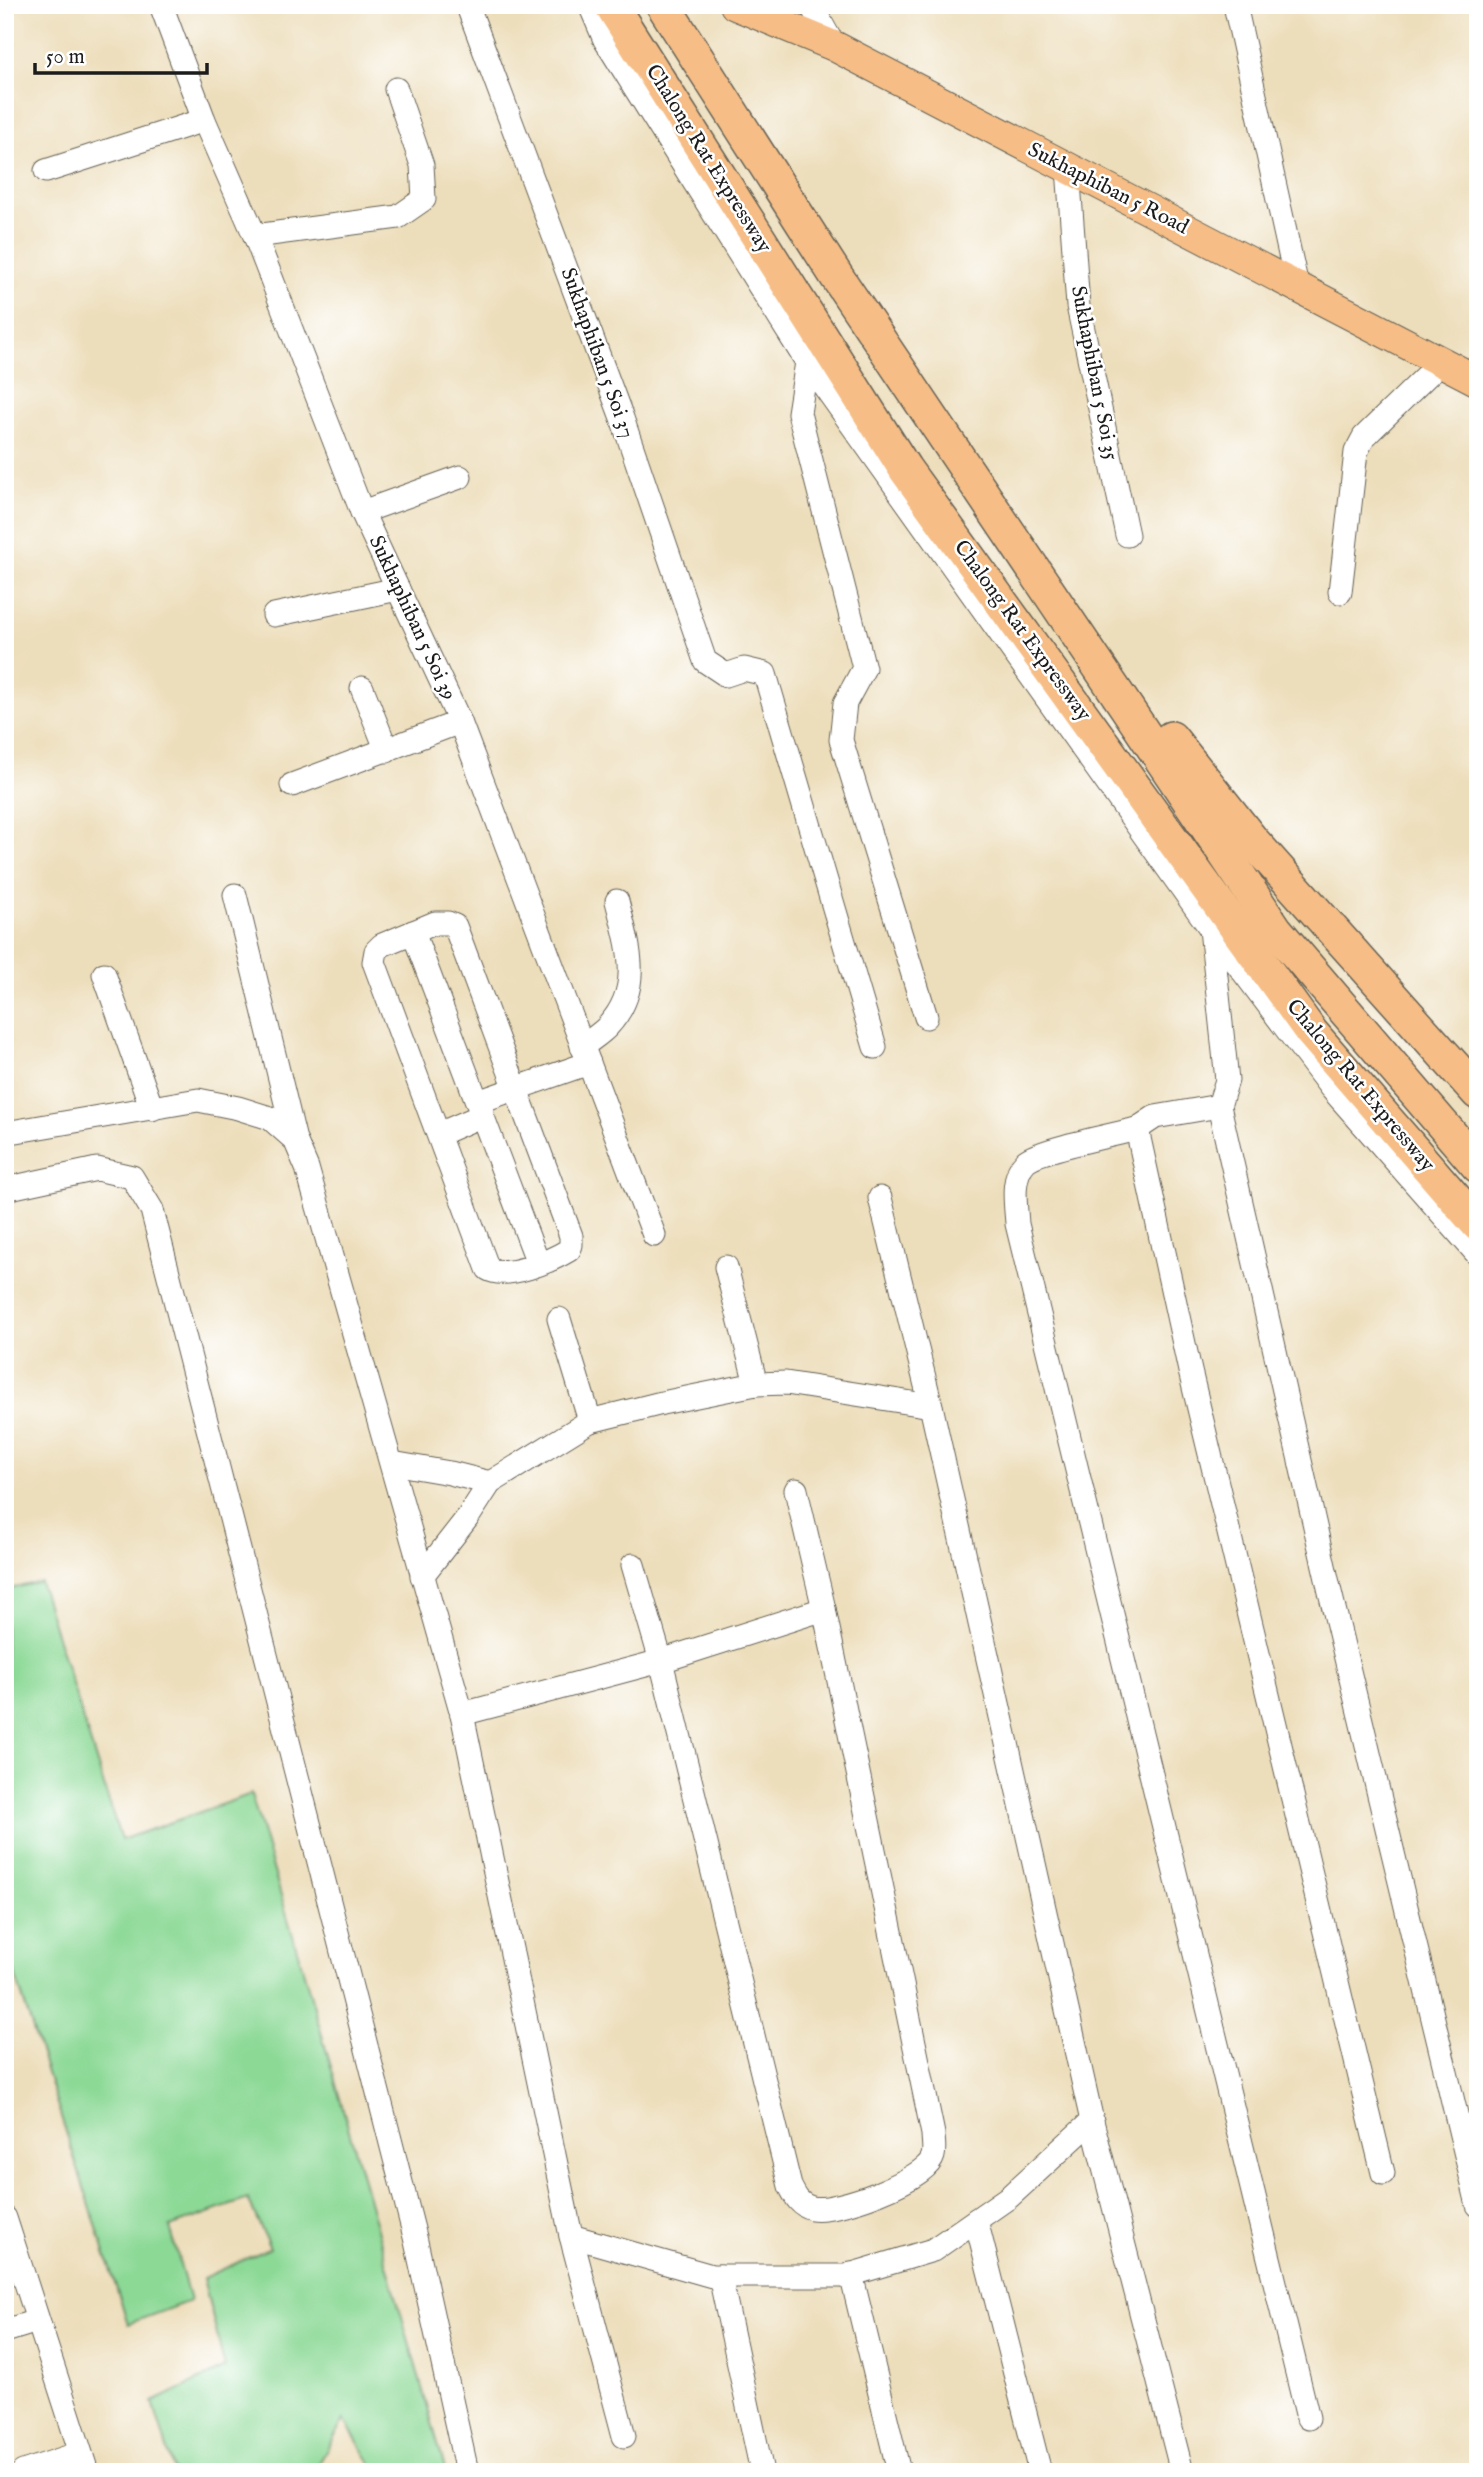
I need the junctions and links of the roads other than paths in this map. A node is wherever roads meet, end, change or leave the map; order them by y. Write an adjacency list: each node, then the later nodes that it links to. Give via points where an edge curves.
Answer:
1 (161, 5): 11 (street, Sukhaphiban 5 Soi 39)
2 (470, 5): 36 (street, Sukhaphiban 5 Soi 37, via 622,418 705,661 726,675 744,669 765,674)
3 (590, 5): 17 (street, via 605,40)
4 (611, 5): 50 (highway, Chalong Rat Expressway, via 905,469 1311,1032)
5 (663, 5): 21 (highway, Chalong Rat Expressway, via 837,277)
6 (735, 5): 9 (main road, Sukhaphiban 5 Road)
7 (811, 5): 9 (street)
8 (1235, 5): 15 (street)
9 (834, 46): 12 (main road, Sukhaphiban 5 Road)
10 (396, 89): 14 (street, via 422,165 424,199 398,216)
11 (204, 120): 13 (street); 14 (street, Sukhaphiban 5 Soi 39)
12 (1068, 168): 15 (main road, Sukhaphiban 5 Road); 22 (street, Sukhaphiban 5 Soi 35, via 1078,306)
13 (46, 171)
14 (255, 236): 20 (street, Sukhaphiban 5 Soi 39)
15 (1297, 286): 16 (main road, Sukhaphiban 5 Road)
16 (1442, 361): 18 (main road, Sukhaphiban 5 Road); 24 (street, via 1364,436 1356,452)
17 (807, 362): 32 (street); 35 (street, via 799,413 863,668 845,703 841,740)
18 (1478, 381)
19 (460, 477): 20 (street)
20 (362, 512): 23 (street, Sukhaphiban 5 Soi 39)
21 (1009, 533): 39 (highway, via 1251,839); 47 (highway, Chalong Rat Expressway, via 1276,929)
22 (1126, 535)
23 (398, 589): 25 (street); 27 (street, Sukhaphiban 5 Soi 39)
24 (1340, 592)
25 (274, 615)
26 (362, 688): 28 (street)
27 (460, 722): 28 (street); 37 (street, Sukhaphiban 5 Soi 39)
28 (387, 751): 29 (street)
29 (292, 785)
30 (235, 895): 46 (street)
31 (617, 901): 37 (street, via 632,962 626,998)
32 (1211, 929): 40 (street, via 1227,1080); 52 (street, via 1331,1088)
33 (412, 932): 38 (street, via 435,923 454,926); 42 (street); 45 (street, via 382,945 374,962)
34 (104, 974): 41 (street)
35 (926, 1017)
36 (875, 1047)
37 (585, 1055): 38 (street); 51 (street, Sukhaphiban 5 Soi 39)
38 (516, 1088): 42 (street, via 486,1099); 53 (street, via 571,1236 569,1250)
39 (1478, 1093)
40 (1219, 1106): 43 (street, via 1155,1117); 69 (street, via 1333,1606)
41 (152, 1109): 44 (street); 46 (street, via 198,1100 238,1108 270,1118)
42 (480, 1112): 45 (street); 53 (street)
43 (1137, 1129): 68 (street, via 1189,1371); 77 (street, via 1027,1160 1015,1188 1017,1224)
44 (5, 1133)
45 (439, 1134): 53 (street, via 488,1269 515,1272)
46 (295, 1140): 59 (street)
47 (1478, 1166)
48 (5, 1189): 81 (street, via 97,1169 132,1177 152,1210 415,2237)
49 (880, 1198): 57 (street)
50 (1478, 1225)
51 (654, 1235)
52 (1478, 1255)
53 (538, 1263)
54 (726, 1267): 56 (street)
55 (559, 1319): 58 (street)
56 (756, 1384): 57 (street, via 786,1383); 58 (street)
57 (931, 1406): 67 (street)
58 (590, 1421): 60 (street)
59 (392, 1463): 60 (street); 63 (street)
60 (490, 1483): 63 (street)
61 (796, 1490): 64 (street)
62 (633, 1565): 65 (street)
63 (422, 1576): 66 (street)
64 (824, 1609): 65 (street); 65 (street, via 933,2134 933,2157 921,2172 866,2199 813,2208 797,2200 790,2186)
65 (661, 1661): 66 (street)
66 (462, 1714): 72 (street)
67 (1092, 2120): 71 (street, via 1009,2197); 85 (street)
68 (1383, 2173)
69 (1478, 2205)
70 (5, 2218): 75 (street)
71 (976, 2220): 73 (street, via 933,2249); 84 (street)
72 (571, 2236): 74 (street); 78 (street)
73 (851, 2274): 74 (street); 83 (street)
74 (720, 2276): 82 (street)
75 (37, 2321): 76 (street); 79 (street)
76 (5, 2331)
77 (1308, 2418)
78 (624, 2436)
79 (83, 2462): 80 (street)
80 (23, 2472)
81 (467, 2472)
82 (762, 2472)
83 (899, 2472)
84 (1040, 2472)
85 (1182, 2472)

